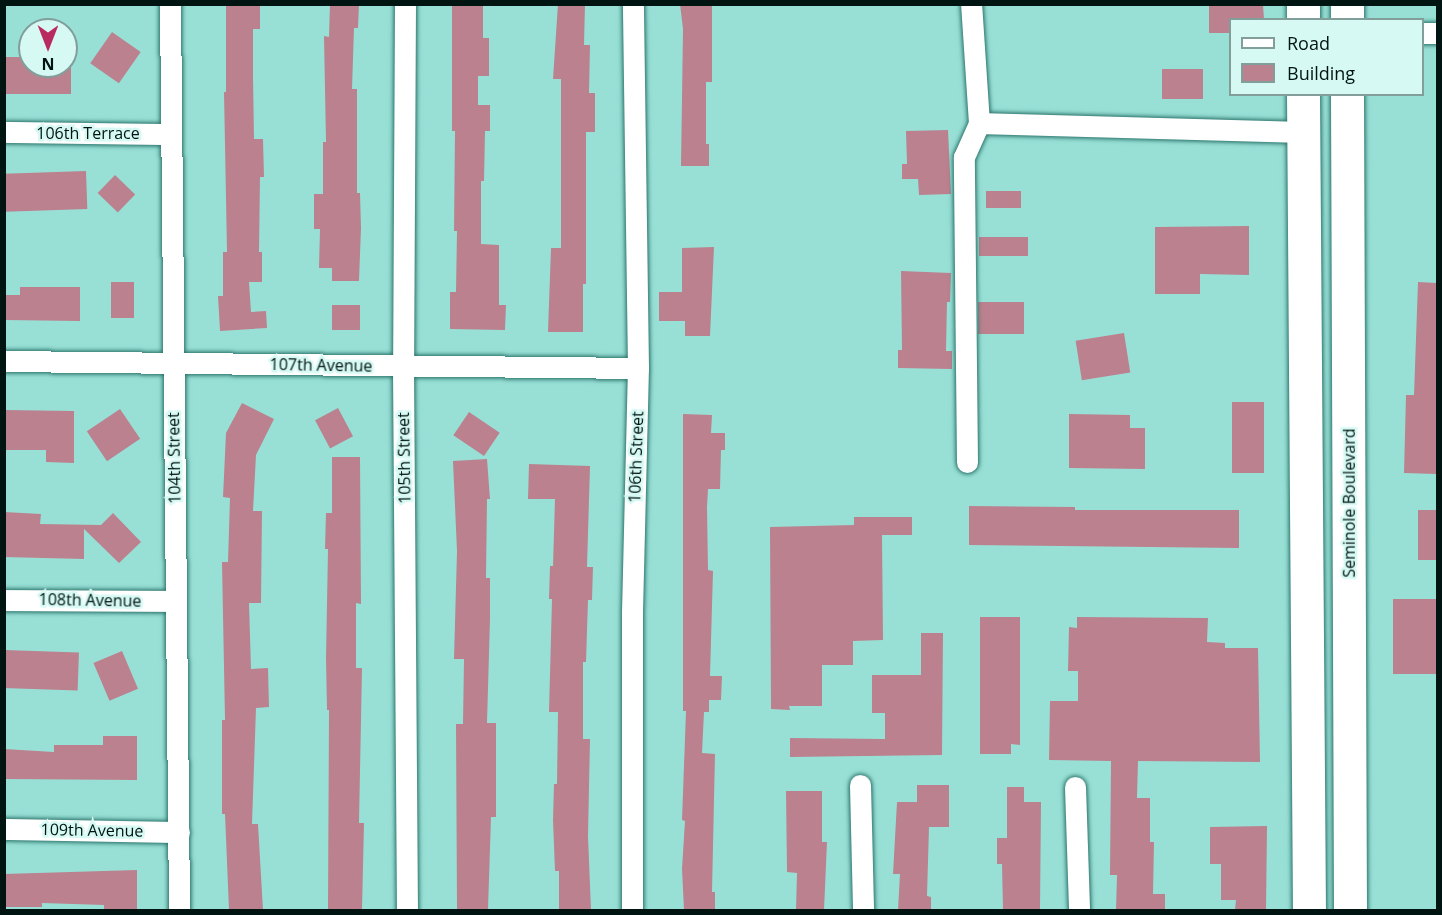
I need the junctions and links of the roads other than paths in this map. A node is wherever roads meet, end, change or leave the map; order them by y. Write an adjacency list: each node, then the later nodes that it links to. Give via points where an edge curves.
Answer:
1 (170, 4): 10 (street, 104th Street)
2 (405, 4): 13 (street, 105th Street)
3 (633, 4): 14 (street, 106th Street)
4 (971, 4): 7 (street)
5 (1303, 96): 9 (main road)
6 (1347, 96): 28 (main road, Seminole Boulevard)
7 (980, 123): 9 (street); 15 (street, via 964,157)
8 (4, 132): 10 (street, 106th Terrace)
9 (1302, 132): 27 (main road)
10 (171, 134): 12 (street, 104th Street)
11 (4, 361): 12 (street, 107th Avenue)
12 (172, 362): 13 (street, 107th Avenue); 17 (street, 104th Street)
13 (403, 367): 14 (street, 107th Avenue); 23 (street, 105th Street)
14 (638, 368): 24 (street, 106th Street, via 632,612)
15 (968, 462)
16 (4, 600): 17 (street, 108th Avenue)
17 (175, 601): 21 (street, 104th Street)
18 (860, 785): 25 (street)
19 (1075, 787): 26 (street)
20 (4, 829): 21 (street, 109th Avenue)
21 (179, 832): 22 (street, 104th Street)
22 (179, 910)
23 (406, 910)
24 (632, 910)
25 (863, 910)
26 (1078, 910)
27 (1309, 910)
28 (1350, 910)

